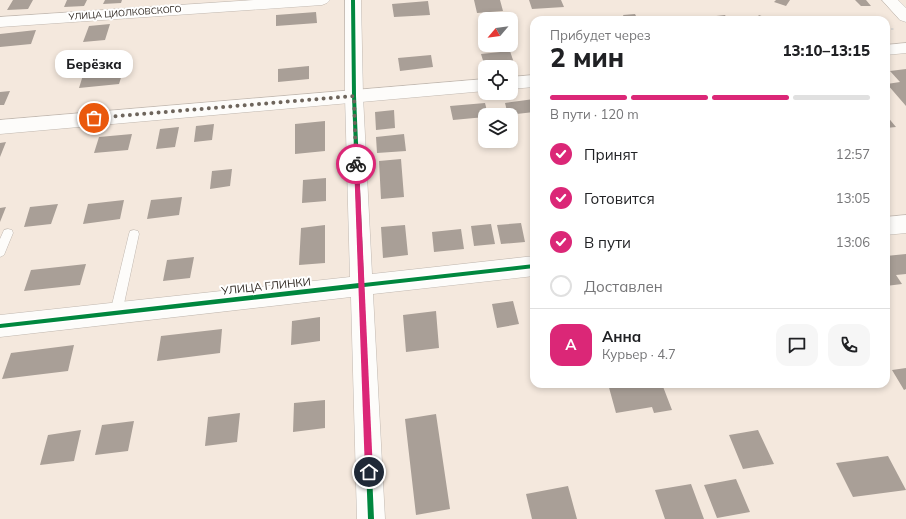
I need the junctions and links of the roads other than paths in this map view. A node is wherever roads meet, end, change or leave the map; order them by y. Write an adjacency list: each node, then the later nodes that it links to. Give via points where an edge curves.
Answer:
1 (322, 0): 4 (street, УЛИЦА ЦИОЛКОВСКОГО, via 48,13)
2 (353, 0): 11 (street)
3 (890, 0): 5 (street)
4 (0, 22)
5 (902, 23)
6 (906, 48): 7 (street)
7 (890, 50)
8 (530, 81): 9 (street)
9 (518, 82)
10 (478, 86): 11 (street)
11 (354, 96): 12 (street); 19 (street)
12 (0, 127)
13 (906, 224): 14 (street)
14 (890, 226)
15 (8, 233): 17 (lane)
16 (134, 234): 20 (lane)
17 (0, 252)
18 (530, 266): 19 (street, УЛИЦА ГЛИНКИ)
19 (361, 286): 20 (street, УЛИЦА ГЛИНКИ); 22 (street)
20 (116, 313): 21 (street, УЛИЦА ГЛИНКИ)
21 (0, 326)
22 (371, 519)

